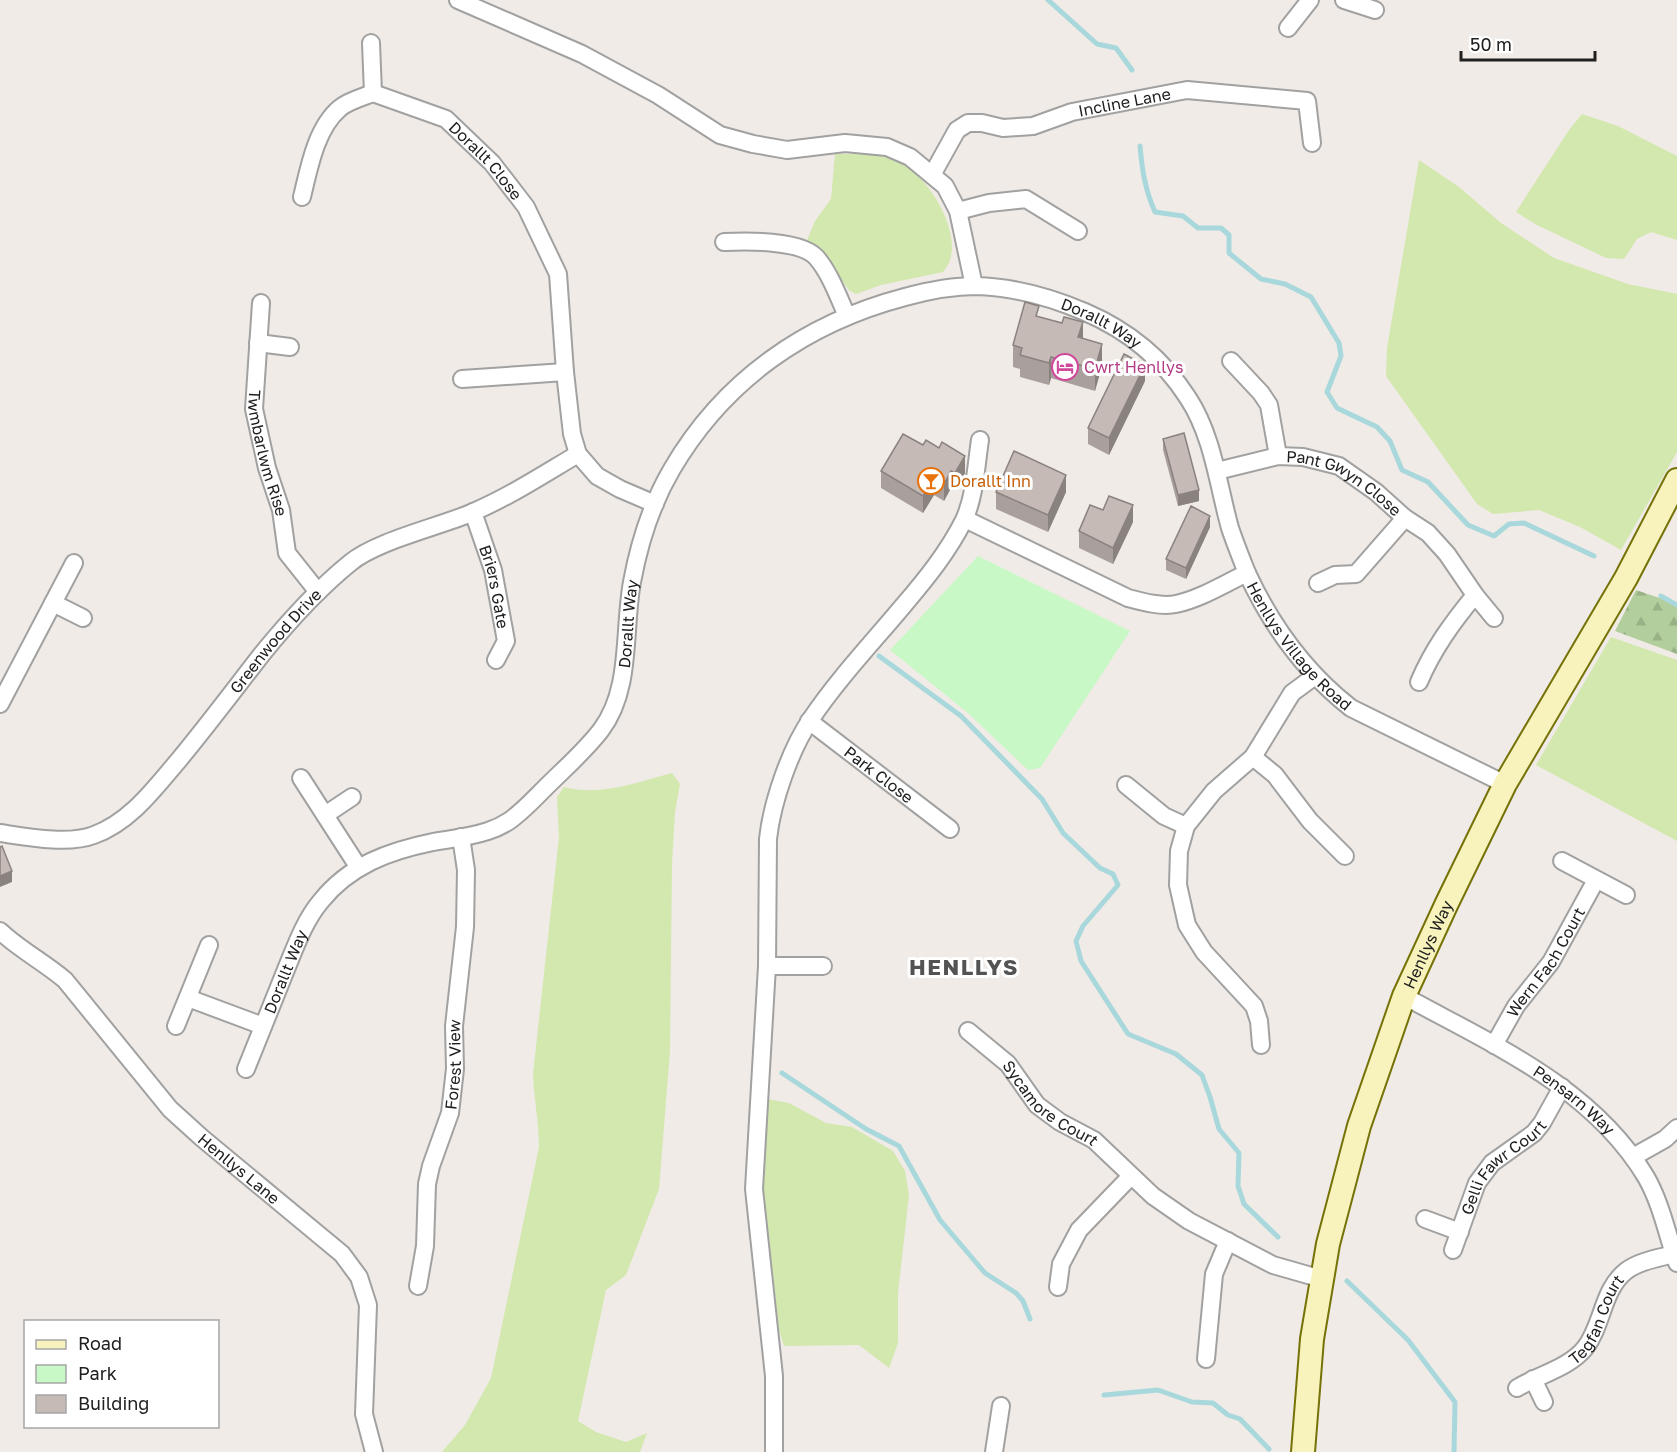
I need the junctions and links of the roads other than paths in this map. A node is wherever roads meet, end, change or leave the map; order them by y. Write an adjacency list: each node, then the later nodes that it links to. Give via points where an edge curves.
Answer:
1 (458, 0): 9 (street, via 582,54 658,95 720,135 787,150 845,143 887,147 910,157)
2 (1310, 0): 5 (street)
3 (1344, 0): 4 (street)
4 (1376, 10)
5 (1288, 28)
6 (371, 43): 7 (street)
7 (373, 93): 10 (street, via 340,107 324,127); 20 (street, Dorallt Close, via 446,119 492,163 526,207 558,274)
8 (1312, 143): 9 (street, Incline Lane, via 1306,101 1187,90 1072,112 1033,126 1003,128 968,123 957,130)
9 (932, 175): 11 (street, via 945,186)
10 (302, 197)
11 (958, 211): 12 (street, via 1026,199); 14 (street)
12 (1078, 231)
13 (724, 242): 16 (street, via 787,244 814,255 830,278)
14 (974, 286): 16 (street, Dorallt Way, via 923,292); 25 (street, Dorallt Way, via 1056,299 1139,342 1190,400)
15 (261, 303): 17 (street, Twmbarlwm Rise)
16 (847, 316): 27 (street, Dorallt Way, via 812,332 734,388 689,442)
17 (258, 343): 18 (street); 34 (street, Twmbarlwm Rise, via 254,409 281,510 287,554)
18 (290, 347)
19 (1231, 361): 24 (street, Pant Gwyn Close, via 1269,405)
20 (565, 372): 21 (street); 23 (street, Dorallt Close)
21 (462, 379)
22 (980, 440): 30 (street)
23 (578, 454): 27 (street, Dorallt Close, via 597,476); 28 (street, Greenwood Drive)
24 (1278, 456): 25 (street, Pant Gwyn Close); 29 (street, Pant Gwyn Close, via 1303,457 1339,466)
25 (1217, 471): 32 (street, Dorallt Way, via 1231,530)
26 (1677, 480): 46 (street, Henllys Way, via 1626,578)
27 (655, 504): 53 (street, Dorallt Way, via 632,584 625,663 617,698 603,728 509,821 486,832)
28 (473, 512): 34 (street, Greenwood Drive, via 352,561); 39 (street, Briers Gate, via 494,570 506,641)
29 (1405, 518): 33 (street, Pant Gwyn Close, via 1356,574 1335,575); 35 (street, Pant Gwyn Close, via 1428,533)
30 (965, 519): 32 (street, Henllys Village Road, via 1128,598 1150,603 1174,605); 43 (street, via 941,561)
31 (74, 563): 36 (street)
32 (1247, 573): 40 (street, Henllys Village Road, via 1261,604)
33 (1318, 583)
34 (318, 592): 52 (street, Greenwood Drive, via 264,652 163,779 111,828 92,836 63,839)
35 (1475, 595): 38 (street, Pant Gwyn Close); 41 (street, via 1450,625)
36 (53, 603): 37 (street); 42 (street)
37 (83, 618)
38 (1494, 618)
39 (496, 660)
40 (1315, 676): 44 (street, via 1292,693); 46 (street, Henllys Village Road, via 1351,708)
41 (1419, 682)
42 (0, 704)
43 (809, 721): 51 (street, Park Close); 61 (street, via 770,818)
44 (1253, 757): 50 (street, via 1214,792); 54 (street, via 1275,775 1310,821)
45 (302, 778): 49 (street)
46 (1505, 784): 63 (street, Henllys Way)
47 (1125, 785): 50 (street, via 1164,816)
48 (352, 797): 49 (street)
49 (325, 815): 56 (street)
50 (1186, 826): 68 (street, via 1179,851 1178,885 1187,925 1204,952 1254,1006)
51 (950, 829)
52 (0, 833)
53 (461, 837): 56 (street, Dorallt Way, via 387,853); 81 (street, Forest View, via 466,870 465,927 454,1026 455,1069 450,1113 427,1184 425,1246)
54 (1344, 856)
55 (1562, 861): 57 (street)
56 (359, 868): 66 (street, Dorallt Way, via 320,902 303,928)
57 (1596, 880): 58 (street); 69 (street, Wern Fach Court, via 1551,962 1516,1006)
58 (1626, 895)
59 (0, 931): 88 (street, Henllys Lane, via 16,947 44,962 65,980 178,1116 342,1254 359,1277 368,1305 364,1414)
60 (209, 945): 64 (street)
61 (767, 966): 62 (street); 89 (street, via 754,1189 774,1376)
62 (823, 966)
63 (1404, 996): 69 (street, Pensarn Way); 80 (street, Henllys Way, via 1359,1126)
64 (188, 998): 65 (street); 66 (street, Dorallt Way)
65 (176, 1026)
66 (263, 1026): 70 (street, Dorallt Way)
67 (968, 1031): 74 (street, Sycamore Court, via 1008,1064 1037,1105 1094,1140)
68 (1261, 1045)
69 (1494, 1045): 71 (street, Pensarn Way)
70 (246, 1069)
71 (1562, 1087): 73 (street, Pensarn Way, via 1590,1108); 76 (street, Gelli Fawr Court, via 1534,1133 1492,1162 1482,1176)
72 (1677, 1128): 73 (street)
73 (1633, 1157): 79 (street, Pensarn Way, via 1657,1201)
74 (1131, 1176): 77 (street, Sycamore Court, via 1189,1221); 82 (street, via 1079,1230 1061,1264)
75 (1425, 1219): 76 (street)
76 (1460, 1232): 78 (street, Gelli Fawr Court)
77 (1227, 1241): 80 (street, Sycamore Court, via 1273,1265); 83 (street, via 1214,1274)
78 (1453, 1250)
79 (1675, 1258): 84 (street, Tegfan Court, via 1641,1264 1627,1271 1610,1291 1584,1349 1573,1360)
80 (1322, 1279): 91 (street, Henllys Way, via 1312,1339)
81 (418, 1286)
82 (1058, 1287)
83 (1206, 1359)
84 (1533, 1379): 85 (street, Tegfan Court); 86 (street)
85 (1517, 1388)
86 (1544, 1402)
87 (1001, 1407): 90 (street)
88 (374, 1452)
89 (774, 1452)
90 (994, 1452)
91 (1303, 1452)

